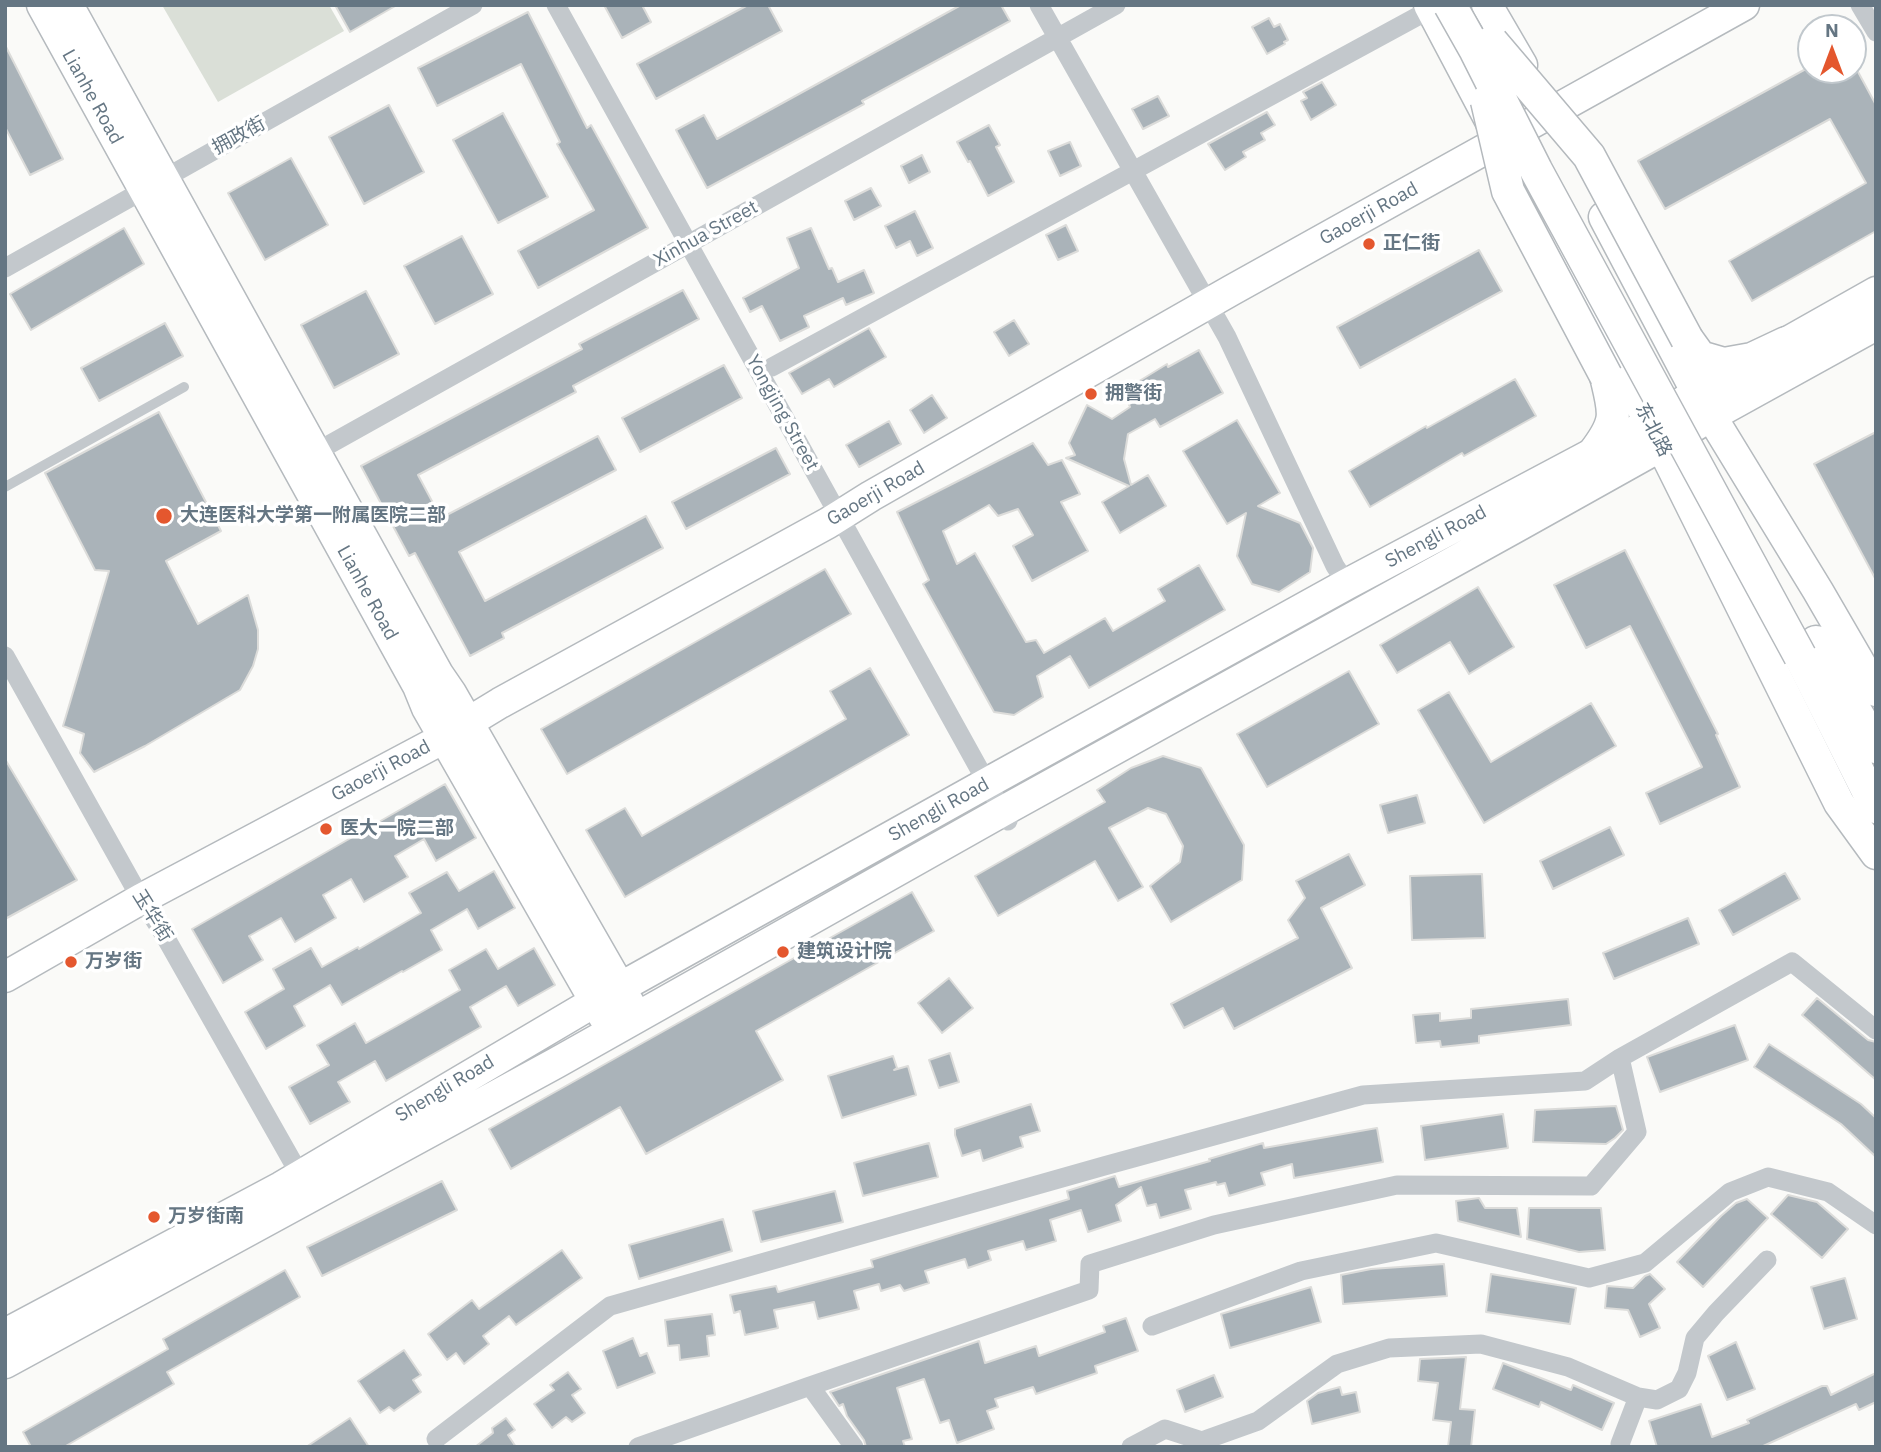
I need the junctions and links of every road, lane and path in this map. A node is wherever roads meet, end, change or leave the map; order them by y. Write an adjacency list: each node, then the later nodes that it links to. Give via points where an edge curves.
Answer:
1 (42, 5): 18 (main road, Lianhe Road)
2 (68, 5): 18 (main road, Lianhe Road)
3 (473, 5): 18 (street, 拥政街)
4 (556, 5): 19 (street, Yongjing Street)
5 (1039, 5): 13 (street)
6 (1116, 5): 13 (street, Xinhua Street)
7 (1472, 5): 14 (highway, 东北路)
8 (1487, 5): 15 (main road)
9 (1744, 5): 15 (main road, Gaoerji Road)
10 (1860, 5): 12 (street)
11 (1437, 6): 14 (highway, 东北路, bridge); 16 (main road, 东北路); 17 (street)
12 (1876, 32)
13 (1057, 38): 17 (street); 19 (street, Xinhua Street)
14 (1484, 47): 24 (highway, bridge, via 1589,156 1700,357 1724,364 1752,359); 29 (highway, bridge, via 1508,191 1606,376 1614,413 1607,435); 34 (highway, 东北路, bridge, via 1536,170)
15 (1549, 113): 16 (main road, Gaoerji Road); 27 (main road)
16 (1501, 141): 22 (main road, Gaoerji Road); 28 (main road, 东北路)
17 (1134, 171): 22 (street); 25 (street)
18 (155, 185): 20 (street, 拥政街); 30 (main road, Lianhe Road)
19 (688, 244): 30 (street, Xinhua Street); 32 (street, Yongjing Street)
20 (5, 268)
21 (1876, 292): 24 (main road, Shengli Road)
22 (1208, 303): 32 (main road, Gaoerji Road); 33 (street)
23 (1876, 325): 27 (main road, Shengli Road)
24 (1786, 343): 27 (main road, Shengli Road)
25 (772, 367)
26 (184, 387): 31 (lane)
27 (1704, 404): 28 (main road, Shengli Road); 36 (main road)
28 (1655, 435): 29 (main road, Shengli Road); 41 (main road, Shengli Road); 42 (main road, 东北路, via 1839,803)
29 (1594, 453): 33 (main road, Shengli Road)
30 (305, 458): 37 (main road, Lianhe Road, via 427,708)
31 (5, 486)
32 (839, 516): 37 (main road, Gaoerji Road); 39 (street, Yongjing Street)
33 (1347, 584): 39 (main road, Shengli Road)
34 (1808, 649): 38 (highway, 东北路); 40 (highway, 东北路)
35 (5, 656): 43 (street, 玉华街)
36 (1876, 691)
37 (456, 730): 43 (main road, Gaoerji Road); 45 (main road, Lianhe Road, via 571,960)
38 (1876, 747)
39 (987, 783): 41 (street, Yongjing Street); 45 (main road, Shengli Road)
40 (1876, 807)
41 (1006, 816): 46 (main road, Shengli Road)
42 (1876, 854)
43 (141, 899): 44 (main road, Gaoerji Road); 49 (street, 玉华街)
44 (5, 977)
45 (608, 994): 46 (main road, Lianhe Road); 49 (main road, Shengli Road)
46 (624, 1025): 54 (main road, Shengli Road)
47 (1876, 1030): 48 (street, via 1793,962)
48 (1620, 1058): 55 (street, via 1637,1132 1591,1186 1397,1185 1214,1225 1090,1264 1089,1290); 57 (street, via 1585,1081 1363,1095 610,1307)
49 (300, 1175): 53 (main road, Shengli Road)
50 (1876, 1225): 52 (street, via 1828,1192 1768,1177 1730,1192 1645,1263 1588,1278 1436,1243 1301,1271)
51 (1767, 1260): 56 (street, via 1695,1338 1679,1389 1657,1399)
52 (1152, 1326)
53 (5, 1334)
54 (5, 1363)
55 (810, 1386): 58 (street); 59 (street)
56 (1638, 1397): 60 (street, via 1568,1367 1481,1344 1389,1349 1337,1364 1258,1421 1202,1441 1165,1429); 61 (street)
57 (436, 1440)
58 (638, 1447)
59 (854, 1447)
60 (1131, 1447)
61 (1621, 1447)

